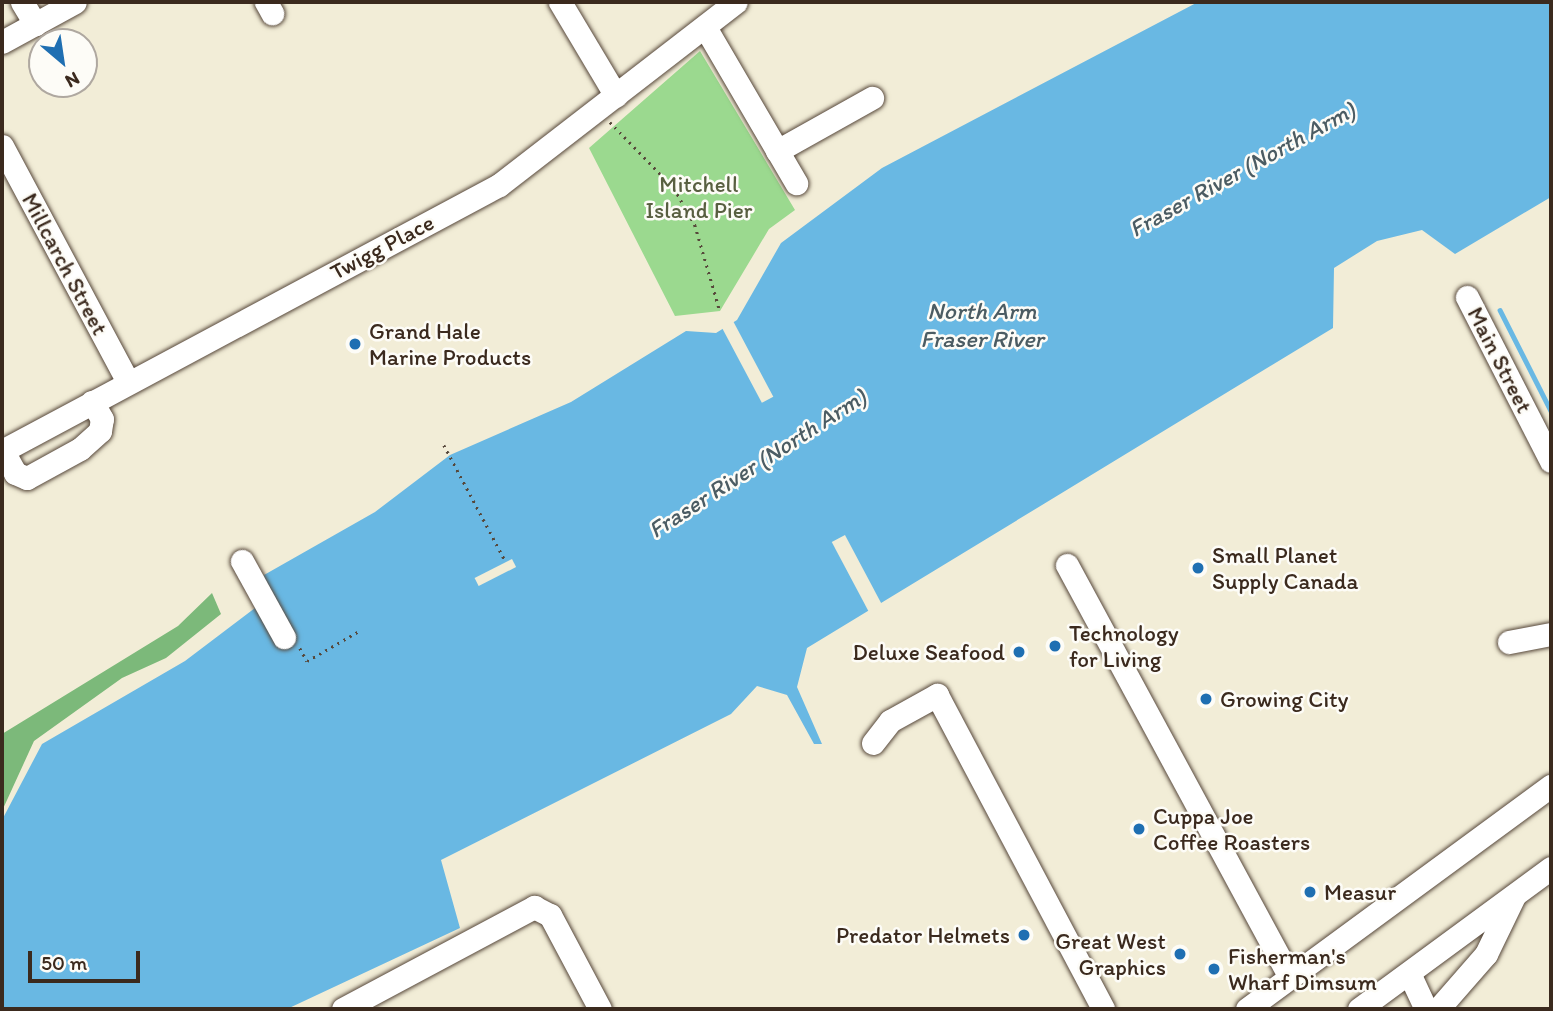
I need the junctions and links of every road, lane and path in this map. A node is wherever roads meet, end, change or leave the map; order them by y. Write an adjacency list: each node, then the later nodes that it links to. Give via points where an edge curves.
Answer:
1 (22, 2): 5 (street)
2 (75, 2): 5 (street)
3 (560, 2): 8 (street)
4 (736, 2): 6 (street, Twigg Place)
5 (35, 24): 7 (street)
6 (705, 27): 8 (street, Twigg Place); 12 (street)
7 (2, 42)
8 (616, 96): 16 (street, Twigg Place, via 499,185)
9 (872, 99): 12 (street)
10 (608, 120): 15 (path, via 674,188 695,225)
11 (2, 146): 16 (street, Millcarch Street)
12 (777, 151): 13 (street)
13 (796, 183)
14 (1467, 297): 20 (street, Main Street)
15 (720, 311)
16 (128, 382): 17 (street, Twigg Place)
17 (92, 401): 19 (street, Twigg Place); 19 (street, via 102,419 100,431 80,449 22,478)
18 (444, 445): 22 (path)
19 (2, 451)
20 (1551, 461)
21 (242, 561): 26 (street)
22 (506, 562)
23 (1067, 565): 33 (street)
24 (361, 630): 26 (path, via 307,661)
25 (1551, 634): 27 (street)
26 (289, 637)
27 (1509, 642)
28 (873, 743): 36 (street, via 890,721 937,695)
29 (1551, 786): 33 (street)
30 (1551, 868): 31 (street)
31 (1514, 896): 32 (street); 40 (street, via 1486,954)
32 (1409, 973): 38 (street); 39 (street)
33 (1290, 977): 37 (street)
34 (343, 1009): 35 (street, via 534,908 550,915)
35 (600, 1009)
36 (1103, 1009)
37 (1247, 1009)
38 (1359, 1009)
39 (1426, 1009)
40 (1438, 1009)

